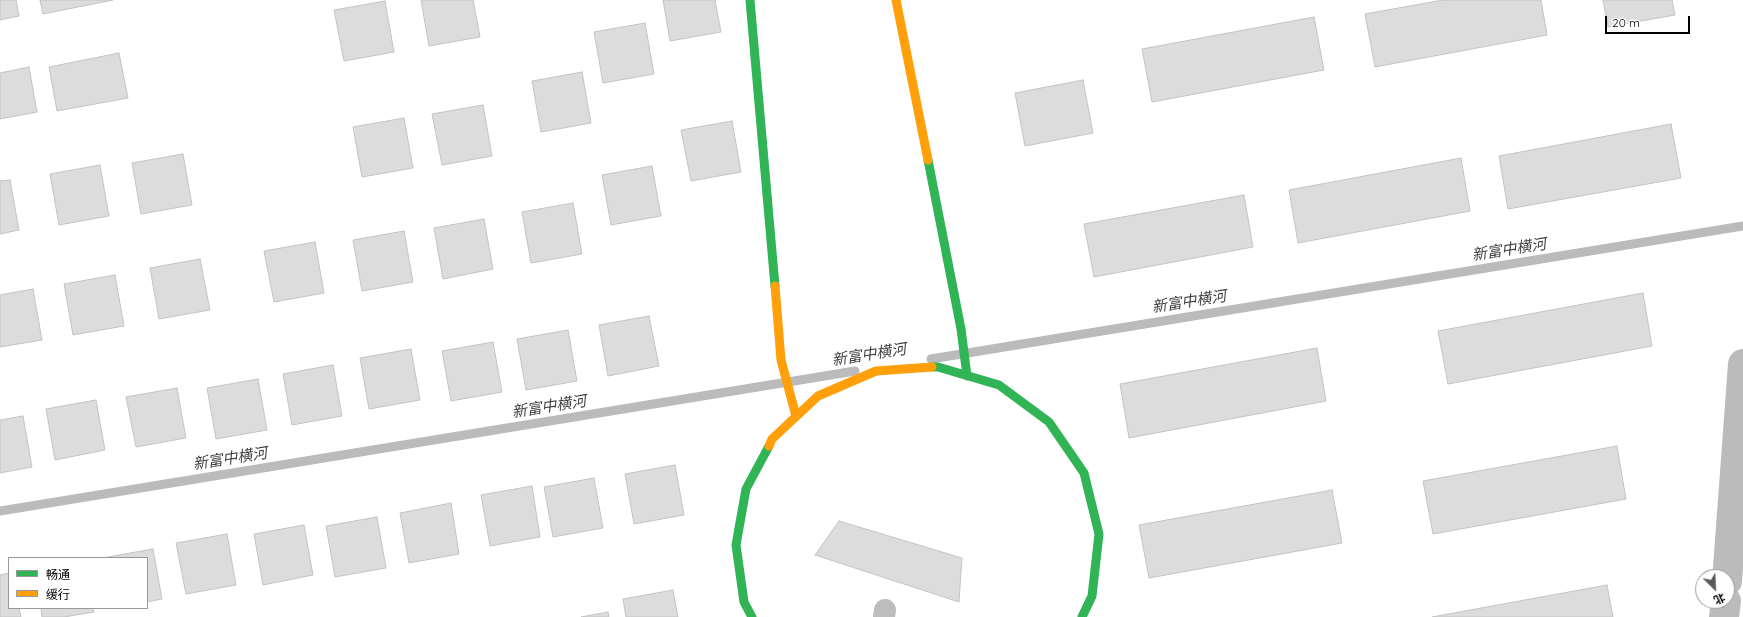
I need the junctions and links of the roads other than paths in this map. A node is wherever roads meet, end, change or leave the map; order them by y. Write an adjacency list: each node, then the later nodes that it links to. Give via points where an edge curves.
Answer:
1 (750, 0): 4 (street, via 781,360)
2 (896, 0): 3 (street, via 961,329)
3 (967, 376): 4 (street, via 938,367 876,371 818,396); 6 (street, via 999,385 1049,422 1084,473 1099,534 1092,596)
4 (796, 416): 5 (street, via 772,439 746,489 736,545 744,602)
5 (752, 617)
6 (1082, 617)

